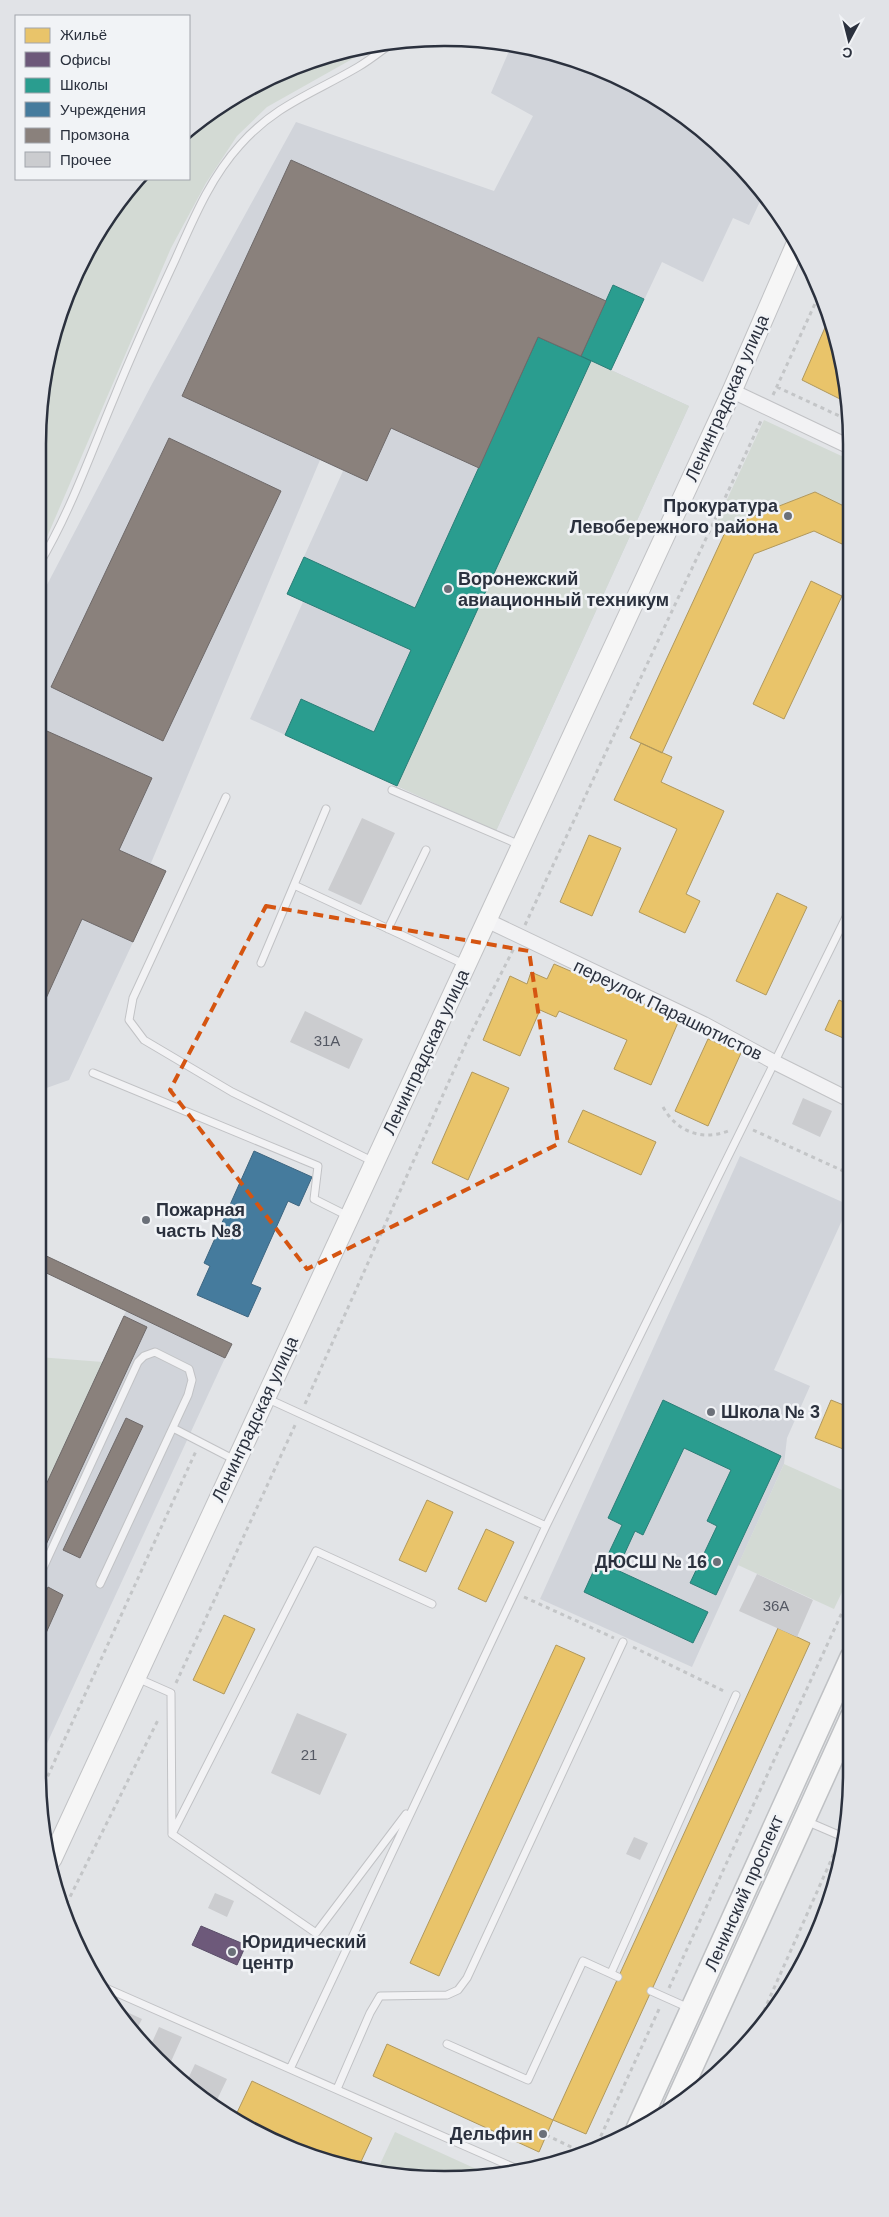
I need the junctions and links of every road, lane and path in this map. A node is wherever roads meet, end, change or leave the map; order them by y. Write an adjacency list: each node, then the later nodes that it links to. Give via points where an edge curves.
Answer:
1 (379, 52): 9 (lane, via 360,66 287,104 269,117 224,164 196,214 149,316 73,500)
2 (793, 252): 5 (main road, Ленинградская улица)
3 (816, 302): 4 (path)
4 (777, 387): 6 (path); 7 (path)
5 (732, 392): 6 (street); 13 (main road, Ленинградская улица)
6 (767, 407): 8 (street); 19 (path)
7 (842, 417)
8 (843, 444)
9 (46, 552)
10 (392, 790): 13 (lane)
11 (226, 797): 27 (lane, via 133,998 129,1020 144,1040 232,1092)
12 (326, 809): 15 (lane)
13 (521, 846): 16 (main road, Ленинградская улица)
14 (426, 850): 18 (lane)
15 (294, 885): 18 (lane); 20 (lane)
16 (486, 920): 19 (street, переулок Парашютистов); 21 (main road, Ленинградская улица)
17 (843, 924): 22 (lane)
18 (388, 929): 21 (lane)
19 (520, 937): 22 (street, переулок Парашютистов, via 704,1024); 31 (path, via 467,1041)
20 (261, 964)
21 (466, 965): 27 (main road, Ленинградская улица)
22 (776, 1064): 24 (street, переулок Парашютистов); 26 (lane)
23 (93, 1073): 29 (lane, via 318,1166 314,1198)
24 (843, 1097)
25 (663, 1107): 26 (path, via 670,1120 703,1136)
26 (744, 1126): 28 (path); 35 (lane)
27 (374, 1163): 29 (main road, Ленинградская улица)
28 (843, 1171)
29 (349, 1217): 30 (main road, Ленинградская улица)
30 (265, 1398): 31 (lane); 34 (main road, Ленинградская улица)
31 (300, 1414): 35 (lane); 43 (path)
32 (173, 1428): 33 (lane); 36 (lane, via 192,1380 189,1369 155,1352 138,1362); 37 (lane)
33 (200, 1442): 34 (lane); 46 (path)
34 (236, 1461): 42 (main road, Ленинградская улица)
35 (546, 1526): 47 (lane)
36 (46, 1562)
37 (100, 1584)
38 (432, 1604): 49 (lane, via 316,1551)
39 (843, 1610): 58 (path)
40 (623, 1642): 63 (lane, via 467,1978 458,1990 447,1995 380,1996)
41 (843, 1675): 59 (main road, Ленинский проспект)
42 (136, 1678): 43 (lane); 52 (main road, Ленинградская улица)
43 (171, 1694): 49 (lane); 53 (path)
44 (736, 1695): 54 (lane)
45 (843, 1735): 48 (main road, Ленинский проспект)
46 (46, 1779)
47 (416, 1802): 49 (lane, via 316,1934); 62 (lane)
48 (805, 1820): 50 (lane); 64 (main road, Ленинский проспект)
49 (172, 1834)
50 (837, 1834)
51 (835, 1851): 60 (path)
52 (55, 1853)
53 (68, 1903)
54 (611, 1973): 55 (lane); 61 (lane, via 583,1961 528,2080)
55 (618, 1977)
56 (111, 1990): 62 (lane)
57 (651, 1991): 58 (lane)
58 (665, 1997): 59 (lane); 67 (path)
59 (692, 2009): 65 (main road, Ленинский проспект)
60 (765, 2009)
61 (447, 2044)
62 (290, 2069): 63 (lane)
63 (336, 2089): 69 (lane)
64 (680, 2093)
65 (642, 2118)
66 (546, 2135): 68 (path)
67 (599, 2139)
68 (575, 2149)
69 (508, 2165)

